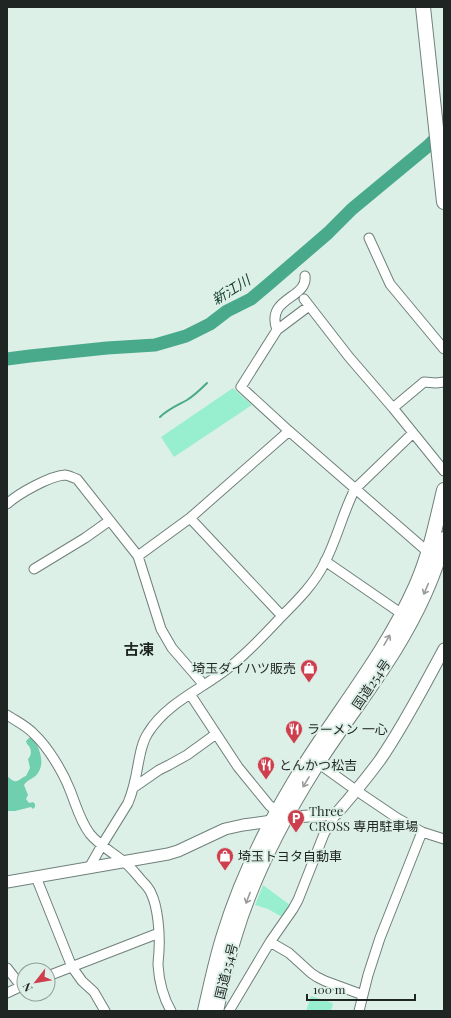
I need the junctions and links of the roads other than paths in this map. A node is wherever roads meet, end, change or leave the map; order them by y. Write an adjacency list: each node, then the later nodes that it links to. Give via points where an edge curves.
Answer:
1 (423, 7): 3 (highway)
2 (433, 7): 3 (highway)
3 (437, 93): 4 (highway); 5 (highway)
4 (444, 115)
5 (444, 202)
6 (369, 238): 9 (street, via 390,284)
7 (305, 276): 8 (street, via 304,284 274,315)
8 (277, 330): 11 (street, via 306,302); 12 (street, via 241,387)
9 (444, 349)
10 (444, 382): 11 (street, via 424,382)
11 (392, 408): 13 (street)
12 (289, 431): 15 (street); 18 (street)
13 (413, 433): 14 (street); 15 (street)
14 (444, 471)
15 (355, 489): 20 (street); 22 (street)
16 (444, 490): 20 (highway, via 435,530)
17 (7, 504): 19 (street, via 40,483 67,475 77,479)
18 (190, 518): 21 (street); 25 (street)
19 (109, 520): 21 (street); 23 (street)
20 (439, 549): 24 (highway, 国道254号); 31 (highway, 国道254号, one-way to 31, via 426,589 395,649)
21 (138, 556): 27 (street, via 161,629 172,648)
22 (325, 561): 24 (street); 25 (street, via 308,588)
23 (34, 569)
24 (402, 614): 35 (highway, 国道254号, one-way to 24, via 304,766 367,673)
25 (282, 616): 27 (street, via 238,661)
26 (444, 649): 33 (street, via 401,728)
27 (204, 685): 28 (street)
28 (190, 694): 30 (street); 32 (street, via 161,717 146,735)
29 (7, 715): 38 (street, via 29,729 43,744 64,776 82,822 91,835)
30 (216, 734): 32 (street); 35 (street, via 238,767)
31 (318, 763): 33 (street); 35 (highway, 国道254号, one-way to 35)
32 (133, 788): 38 (street, via 128,803)
33 (357, 791): 34 (street); 36 (street)
34 (336, 814): 35 (street); 44 (street, via 324,834 298,900)
35 (278, 817): 39 (street, via 225,829 173,853); 54 (highway, 国道254号, via 262,842 240,891 213,973); 55 (highway, 国道254号, one-way to 55, via 241,915)
36 (422, 832): 37 (street); 51 (street, via 380,938)
37 (444, 839)
38 (102, 844): 39 (street); 40 (street)
39 (125, 862): 40 (street); 43 (street, via 151,892)
40 (89, 868): 41 (street)
41 (36, 877): 42 (street); 45 (street)
42 (7, 882)
43 (159, 933): 45 (street); 53 (street, via 159,976 162,991)
44 (270, 942): 51 (street, via 289,953 317,977); 56 (street)
45 (72, 967): 47 (street); 52 (street, via 94,992)
46 (7, 968): 48 (street)
47 (56, 973)
48 (16, 978)
49 (16, 988): 50 (street)
50 (7, 993)
51 (363, 995): 57 (street)
52 (105, 1011)
53 (171, 1011)
54 (205, 1011)
55 (216, 1011)
56 (228, 1011)
57 (359, 1011)

